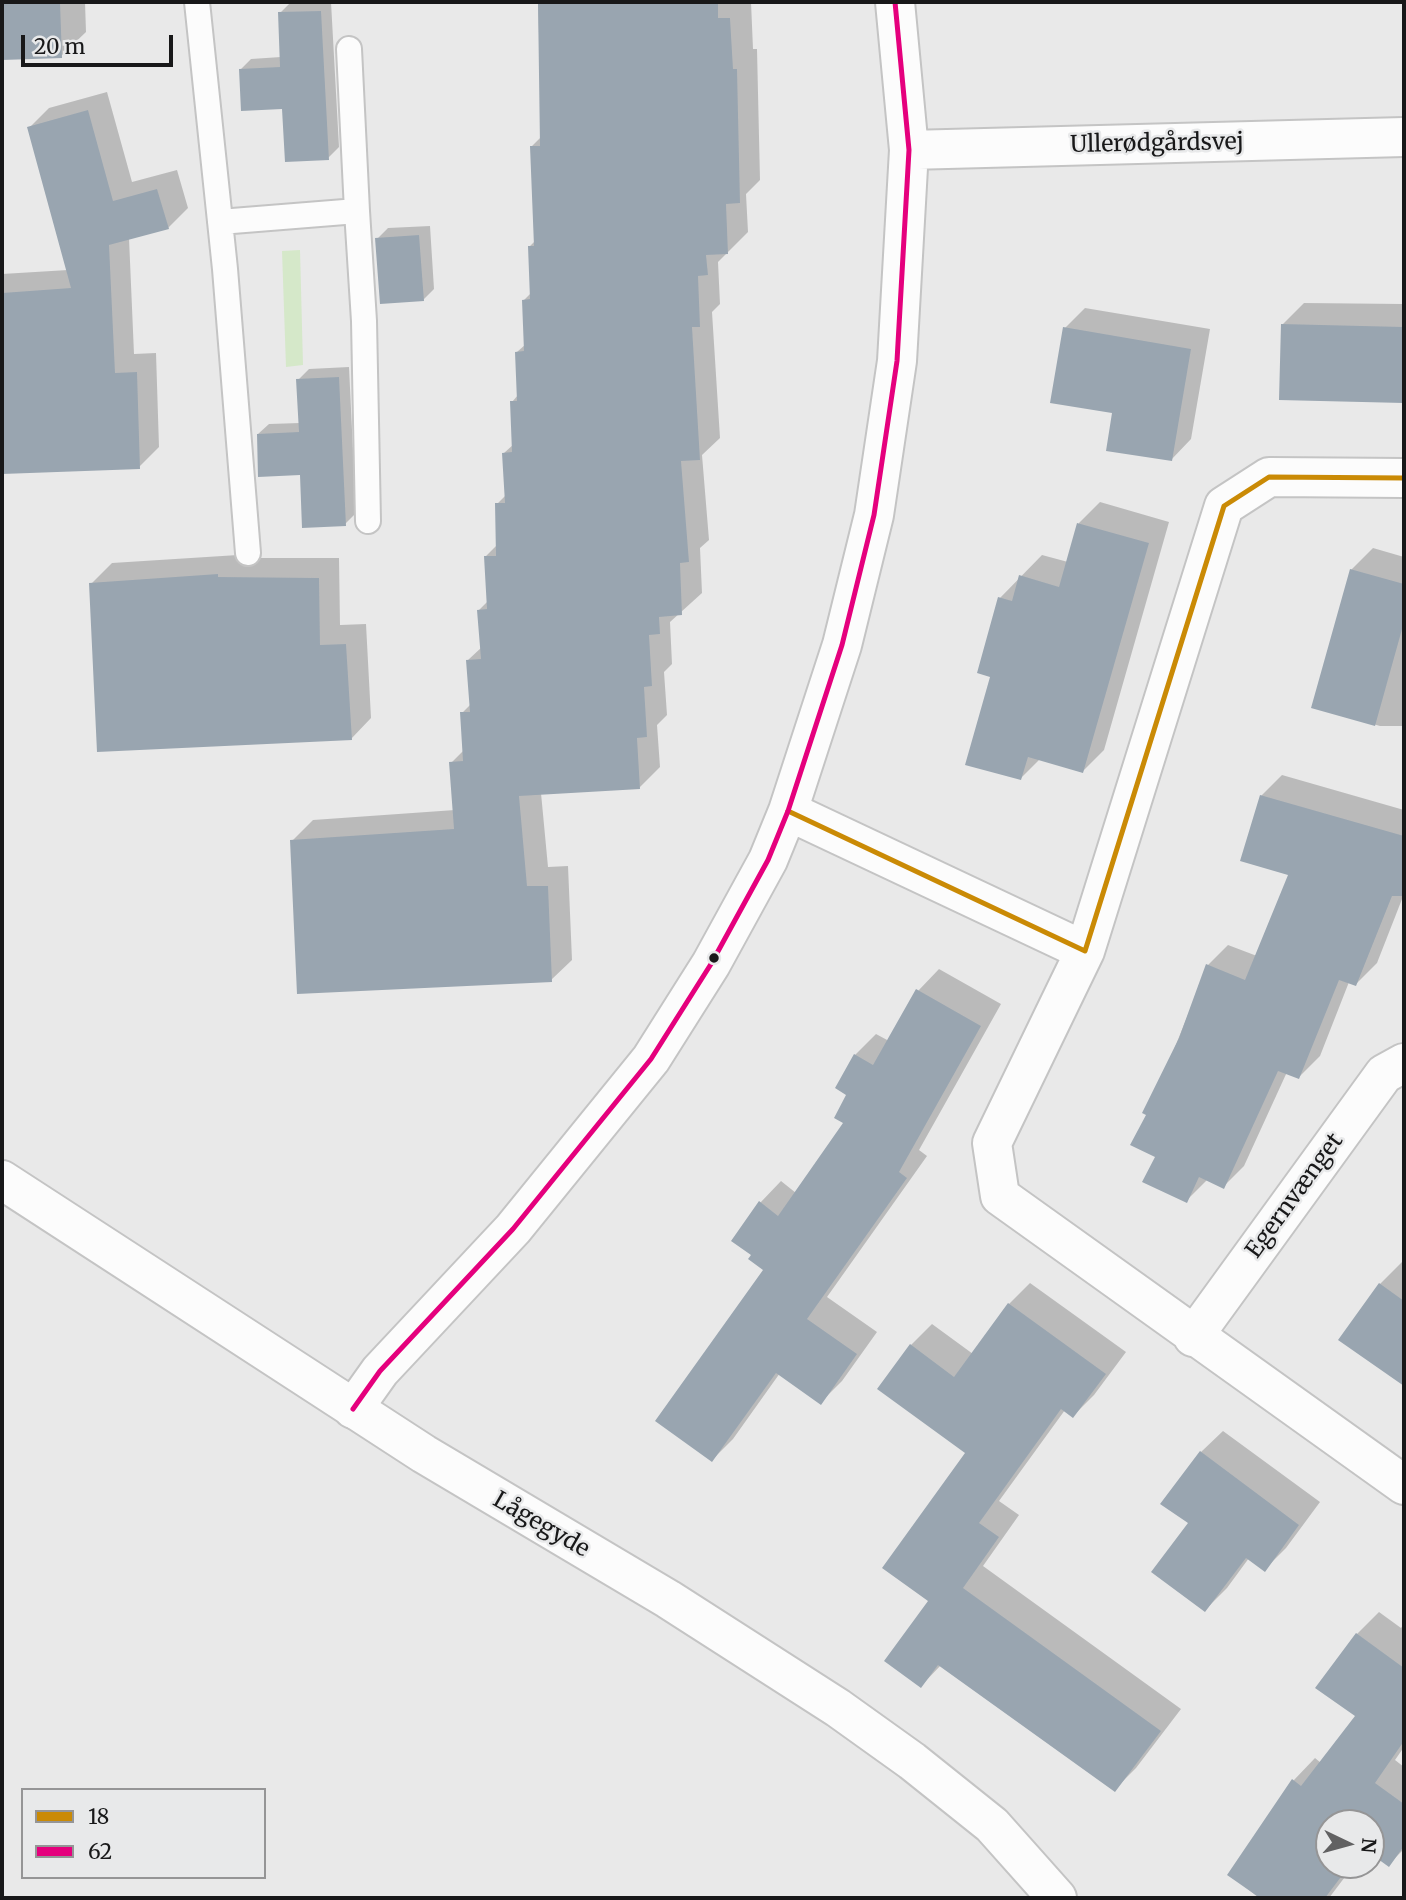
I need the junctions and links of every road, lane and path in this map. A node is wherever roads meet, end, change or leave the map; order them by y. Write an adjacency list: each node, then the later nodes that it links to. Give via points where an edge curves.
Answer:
1 (197, 2): 7 (lane)
2 (895, 2): 5 (street)
3 (349, 49): 6 (lane)
4 (1404, 138): 5 (street, Ullerødgårdsvej)
5 (909, 150): 11 (street, via 897,361 874,515 842,645)
6 (357, 211): 7 (lane); 9 (lane)
7 (220, 222): 10 (lane)
8 (1404, 478): 12 (street, via 1269,477 1224,506)
9 (368, 521)
10 (248, 553)
11 (788, 811): 12 (street); 16 (street, via 768,860 711,964 651,1059 513,1229 380,1371)
12 (1085, 951): 15 (street, via 992,1143 1000,1196)
13 (1404, 1063): 15 (street, Egernvænget, via 1384,1074)
14 (2, 1180): 16 (street, Lågegyde)
15 (1193, 1337): 17 (street)
16 (353, 1409): 18 (street, Lågegyde, via 668,1599 838,1709 992,1825)
17 (1404, 1485)
18 (1057, 1898)

